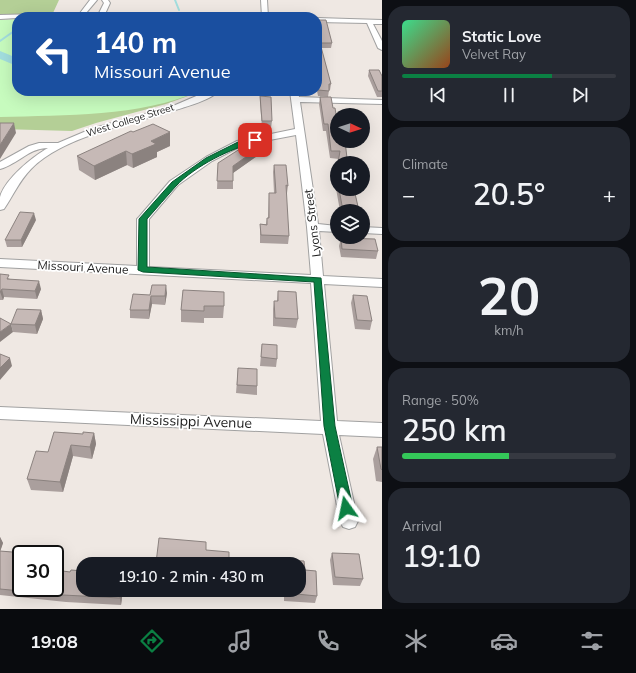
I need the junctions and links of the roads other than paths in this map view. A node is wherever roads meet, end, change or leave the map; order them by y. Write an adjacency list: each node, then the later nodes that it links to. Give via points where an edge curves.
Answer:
1 (94, 0): 4 (street)
2 (105, 0): 5 (street, via 107,3)
3 (264, 0): 6 (street)
4 (84, 12)
5 (102, 12)
6 (265, 12)
7 (0, 17): 8 (street)
8 (12, 17)
9 (322, 20): 10 (street)
10 (369, 21): 11 (street); 12 (street)
11 (382, 22)
12 (382, 48)
13 (206, 96): 18 (street, West College Street, via 196,101 91,130)
14 (295, 96): 17 (street, Lyons Street)
15 (307, 96): 16 (street)
16 (382, 102)
17 (300, 131): 21 (street, Lyons Street); 26 (street, via 240,143 208,159 174,183 143,219)
18 (58, 146): 19 (street, via 43,144 28,148 7,164); 20 (street, West College Street, via 30,165 8,191)
19 (0, 166)
20 (0, 207)
21 (313, 227): 22 (street); 27 (street, Lyons Street)
22 (330, 228)
23 (370, 230): 24 (street)
24 (382, 231)
25 (0, 263): 26 (street, Missouri Avenue)
26 (143, 270): 27 (street, Missouri Avenue)
27 (318, 280): 28 (street, Missouri Avenue); 30 (street, Lyons Street)
28 (382, 283)
29 (0, 413): 30 (street, Mississippi Avenue)
30 (329, 426): 31 (street, Mississippi Avenue); 32 (street, Lyons Street)
31 (382, 430)
32 (349, 522)

